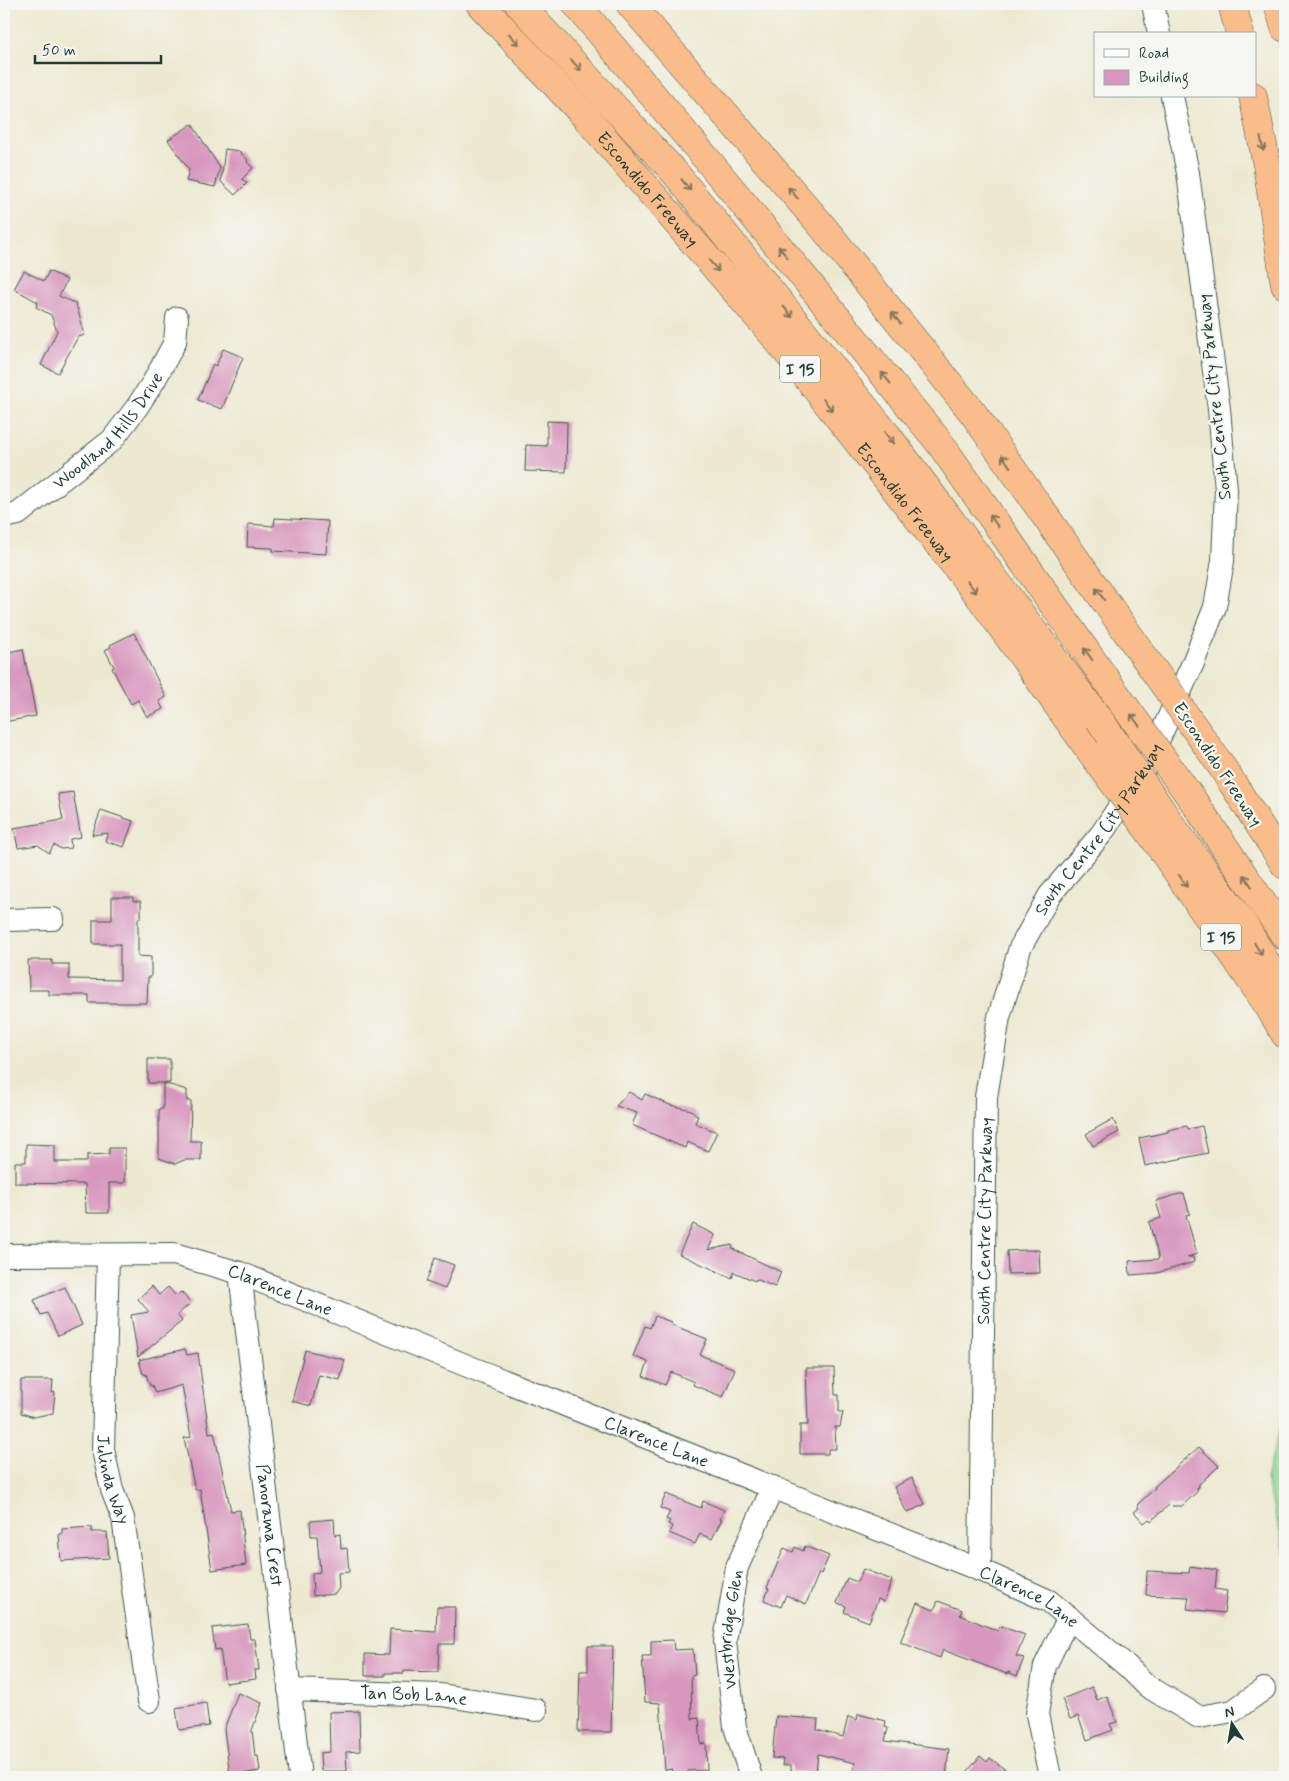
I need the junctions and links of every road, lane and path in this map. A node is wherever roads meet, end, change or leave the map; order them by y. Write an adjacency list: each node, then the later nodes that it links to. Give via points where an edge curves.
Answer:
1 (480, 4): 16 (highway, Escondido Freeway / I 15, one-way to 16, bridge, via 585,116 776,338 980,597 1094,756)
2 (519, 4): 16 (highway, one-way to 16, bridge, via 676,174 887,435 1099,719)
3 (576, 4): 20 (highway, one-way to 3, bridge, via 939,442)
4 (630, 4): 17 (highway, Escondido Freeway, one-way to 4, bridge, via 1220,764 973,413 822,226)
5 (1152, 4): 9 (street)
6 (1232, 4): 10 (highway)
7 (1278, 4): 8 (highway)
8 (1285, 28)
9 (1159, 32)
10 (1239, 32)
11 (1172, 98): 27 (street, South Centre City Parkway, via 1188,173 1219,409 1226,490 1222,561 1215,607 1149,761 1102,833 1049,896 1020,948 998,1017 986,1097)
12 (1253, 98): 13 (highway, one-way to 13)
13 (1285, 285)
14 (177, 318): 15 (street, Woodland Hills Drive, via 175,342 158,374 112,440 18,514)
15 (4, 517)
16 (1163, 832): 21 (highway, one-way to 21, via 1242,922); 22 (highway, Escondido Freeway / I 15, one-way to 22)
17 (1285, 865)
18 (53, 919): 19 (street)
19 (4, 920)
20 (1285, 936)
21 (1285, 994)
22 (1285, 1034)
23 (4, 1255): 24 (street, Clarence Lane)
24 (108, 1255): 25 (street, Clarence Lane, via 174,1254); 31 (street, Julinda Way, via 103,1450 112,1490 124,1518)
25 (240, 1273): 26 (street, Clarence Lane); 30 (street, Panorama Crest)
26 (773, 1487): 27 (street, Clarence Lane); 34 (street, Westbridge Glen, via 737,1567 726,1641 735,1727)
27 (980, 1570): 28 (street, Clarence Lane, via 1049,1601)
28 (1069, 1617): 29 (street, Clarence Lane, via 1147,1686 1199,1717 1233,1711); 35 (street, via 1044,1666 1036,1714)
29 (1264, 1689)
30 (289, 1690): 32 (street, Tan Bob Lane, via 441,1695); 33 (street, Panorama Crest)
31 (149, 1701)
32 (536, 1710)
33 (300, 1777)
34 (751, 1777)
35 (1050, 1777)

